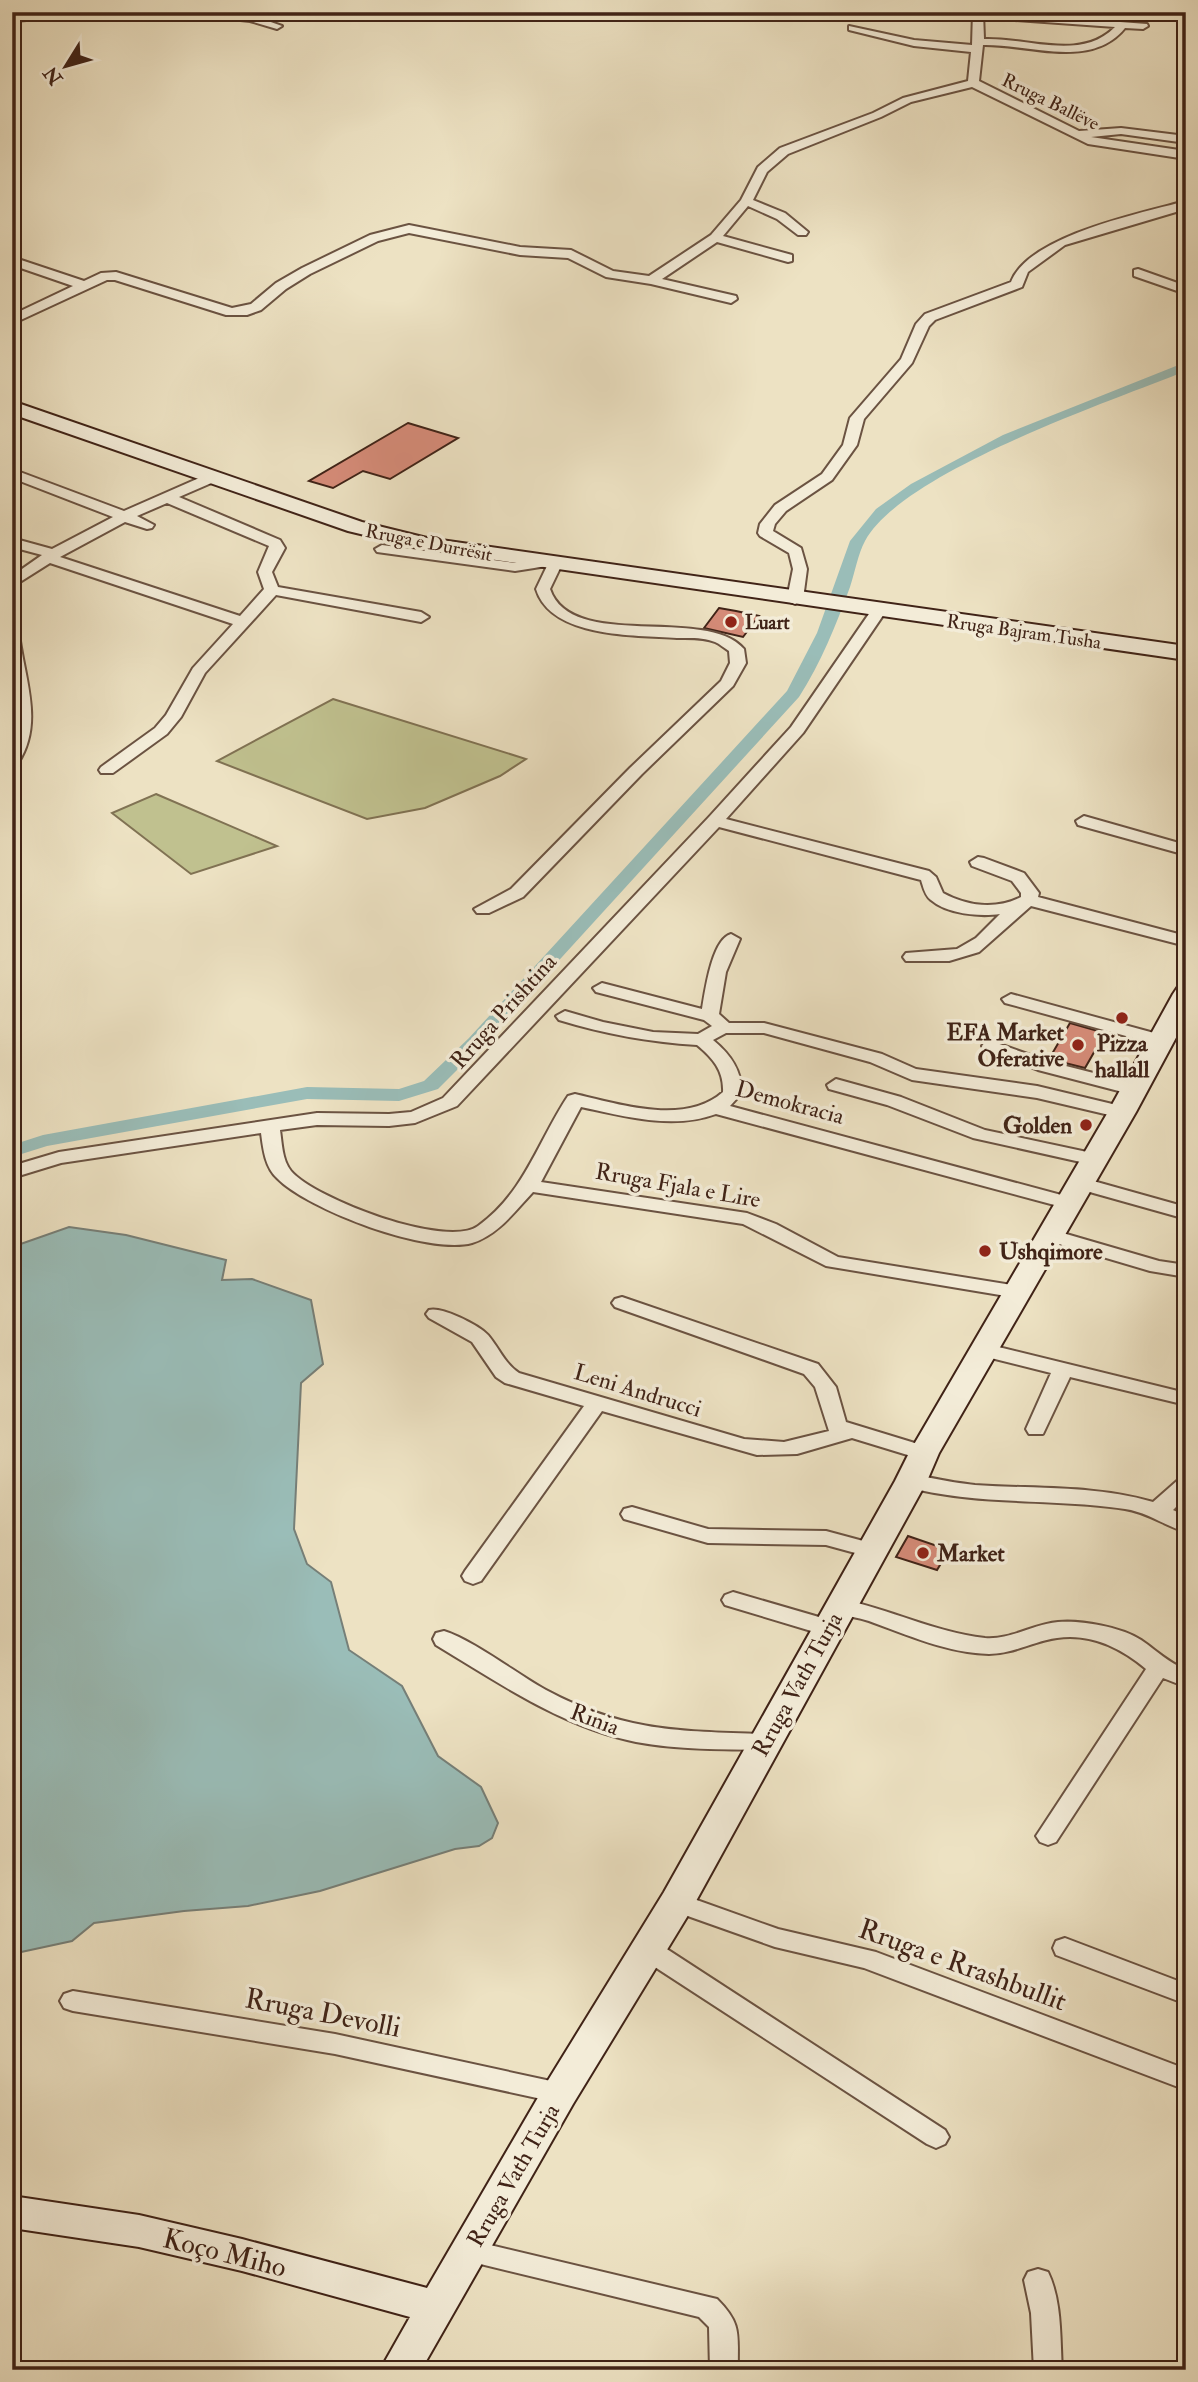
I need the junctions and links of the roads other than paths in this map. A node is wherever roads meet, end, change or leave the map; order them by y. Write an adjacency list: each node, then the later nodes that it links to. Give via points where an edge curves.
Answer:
1 (101, 12): 6 (street)
2 (192, 12): 4 (street)
3 (1001, 14): 5 (street); 8 (street)
4 (255, 15): 7 (street)
5 (979, 16): 11 (street, Rruga Ballëve)
6 (12, 18)
7 (277, 26)
8 (1143, 26)
9 (853, 28): 11 (street, via 914,43)
10 (1120, 28): 11 (street, via 1111,39 1072,49)
11 (976, 45): 12 (street, Rruga Ballëve)
12 (974, 83): 13 (street, Rruga Ballëve); 16 (street, via 907,100 784,151 762,170)
13 (1077, 135): 14 (street, via 1121,131); 15 (street, Rruga Ballëve, via 1118,147)
14 (1186, 140)
15 (1186, 155)
16 (746, 201): 18 (street, via 781,216); 19 (street)
17 (1186, 205): 40 (street, via 1061,242 1022,270 1017,284 930,317 923,324 907,360 857,418 850,445 834,469 774,512 766,524 765,533 796,551)
18 (802, 232)
19 (715, 239): 20 (street); 23 (street)
20 (788, 258)
21 (12, 261): 24 (street)
22 (1138, 273): 25 (street)
23 (651, 280): 24 (street, via 610,274 571,254 520,251 409,229 374,239 306,271 247,311 231,312 116,276); 26 (street)
24 (82, 285): 27 (street)
25 (1186, 290)
26 (731, 299)
27 (12, 320)
28 (12, 407): 30 (street, Rruga e Durrësit)
29 (12, 472): 32 (street)
30 (211, 478): 31 (street); 37 (street, Rruga e Durrësit, via 388,536)
31 (166, 497): 32 (street); 39 (street, via 275,543 278,548 265,572)
32 (125, 516): 33 (street); 36 (street)
33 (148, 525)
34 (12, 542): 36 (street)
35 (382, 549): 37 (street, via 515,567)
36 (51, 556): 38 (street); 43 (street)
37 (549, 563): 40 (street, Rruga e Durrësit); 53 (street, via 543,589 547,602 560,614 582,622 718,637 736,649 738,663 727,683 517,893)
38 (14, 580)
39 (272, 590): 42 (street); 43 (street)
40 (799, 600): 41 (street, Rruga e Durrësit)
41 (870, 610): 45 (street, Rruga Bajram Tusha); 48 (street, Rruga Prishtina, via 797,730)
42 (421, 617)
43 (242, 622): 47 (street, via 198,671 173,717)
44 (12, 641): 46 (street, via 24,718 21,750)
45 (1186, 653)
46 (12, 761)
47 (107, 770)
48 (715, 821): 52 (street, via 923,875 936,896 955,904 992,909); 68 (street, Rruga Prishtina, via 450,1102 415,1117 317,1119)
49 (1084, 821): 50 (street)
50 (1186, 850)
51 (978, 862): 52 (street, via 1018,877 1030,893)
52 (1023, 903): 55 (street); 56 (street, via 964,954)
53 (483, 909)
54 (731, 939): 61 (street, via 717,972)
55 (1186, 941)
56 (912, 957)
57 (602, 988): 61 (street)
58 (1186, 994): 63 (street, Rruga Vath Turja)
59 (1012, 999): 63 (street)
60 (565, 1016): 62 (street, via 653,1037)
61 (717, 1022): 62 (street); 66 (street, via 773,1030 876,1058 912,1074)
62 (702, 1040): 67 (street, Demokracia, via 720,1056 733,1080 732,1094)
63 (1159, 1040): 66 (street, Rruga Vath Turja)
64 (991, 1046): 66 (street)
65 (836, 1085): 70 (street, via 894,1101 980,1134)
66 (1128, 1100): 70 (street, Rruga Vath Turja)
67 (716, 1108): 70 (street, Demokracia); 71 (street, via 649,1115 575,1100)
68 (270, 1127): 69 (street, Rruga Prishtina, via 59,1158); 71 (street, via 274,1156 283,1174 299,1186 324,1203 416,1235 467,1238 484,1231)
69 (12, 1172)
70 (1080, 1182): 72 (street); 73 (street, Rruga Vath Turja)
71 (529, 1186): 75 (street, Rruga Fjala e Lire, via 747,1219 773,1227 811,1254 833,1262)
72 (1186, 1213)
73 (1049, 1235): 74 (street, via 1136,1262); 75 (street, Rruga Vath Turja)
74 (1186, 1271)
75 (1018, 1292): 78 (street, Rruga Vath Turja)
76 (622, 1303): 83 (street, via 811,1369 826,1386 828,1408 837,1426)
77 (436, 1314): 81 (street, Leni Andrucci, via 479,1337 503,1373 512,1378)
78 (982, 1349): 79 (street); 84 (street, Rruga Vath Turja)
79 (1063, 1369): 80 (street); 82 (street)
80 (1184, 1399)
81 (597, 1403): 83 (street, Leni Andrucci, via 754,1449 817,1443); 90 (street)
82 (1036, 1429)
83 (849, 1431): 84 (street)
84 (917, 1467): 86 (street, via 974,1492 1103,1499); 89 (street, Rruga Vath Turja)
85 (1186, 1485): 86 (street)
86 (1155, 1510): 88 (street)
87 (632, 1514): 89 (street, via 708,1536 813,1537)
88 (1186, 1525)
89 (870, 1549): 92 (street, Rruga Vath Turja)
90 (473, 1576)
91 (733, 1600): 92 (street)
92 (834, 1617): 94 (street, via 869,1614 934,1637 988,1647 1057,1630 1095,1632 1131,1644); 96 (street, Rruga Vath Turja)
93 (444, 1639): 96 (street, Rinia, via 593,1722 663,1738)
94 (1159, 1667): 95 (street); 97 (street)
95 (1186, 1679)
96 (764, 1742): 98 (street, Rruga Vath Turja)
97 (1048, 1836)
98 (677, 1902): 100 (street, Rruga Vath Turja); 103 (street, Rruga e Rrashbullit, via 775,1938 867,1959)
99 (1066, 1948): 101 (street)
100 (647, 1950): 104 (street, Rruga Vath Turja); 105 (street)
101 (1186, 1994)
102 (73, 2001): 104 (street, Rruga Devolli, via 335,2044)
103 (1186, 2080)
104 (560, 2093): 107 (street, Rruga Vath Turja)
105 (936, 2137)
106 (12, 2213): 109 (street, Koço Miho, via 139,2231)
107 (469, 2251): 109 (street, Rruga Vath Turja); 111 (street, via 707,2307 723,2323)
108 (1038, 2280): 112 (street)
109 (436, 2307): 110 (street, Rruga Vath Turja)
110 (400, 2370)
111 (724, 2370)
112 (1048, 2370)

